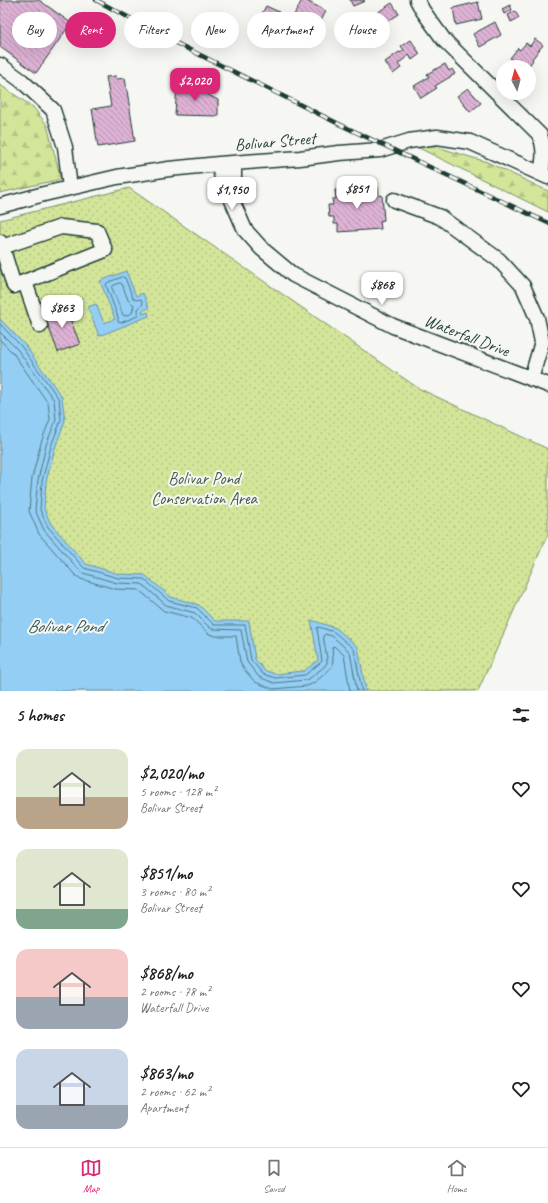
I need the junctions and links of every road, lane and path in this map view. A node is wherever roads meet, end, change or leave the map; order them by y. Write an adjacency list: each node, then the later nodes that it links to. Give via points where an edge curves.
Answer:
1 (417, 0): 5 (street, via 444,40 540,135 544,147)
2 (0, 65): 6 (street, via 22,81 53,110 65,147)
3 (234, 163): 4 (street, Bolivar Street); 5 (street, Bolivar Street, via 380,150 409,141 437,137 470,142); 7 (street, via 234,192)
4 (219, 164): 6 (street, Bolivar Street, via 117,177); 7 (street, Waterfall Drive, via 225,193)
5 (545, 175)
6 (70, 188): 9 (street, Bolivar Street)
7 (231, 198): 14 (street, Waterfall Drive, via 245,230 262,249 293,274 393,326)
8 (394, 200): 13 (street, via 440,217 499,260 523,286)
9 (0, 206)
10 (1, 244): 11 (street, via 14,286); 11 (street, via 61,227 96,231 105,250)
11 (25, 282): 12 (street)
12 (40, 326)
13 (545, 342): 14 (street)
14 (531, 379): 15 (street, Waterfall Drive)
15 (548, 385)

